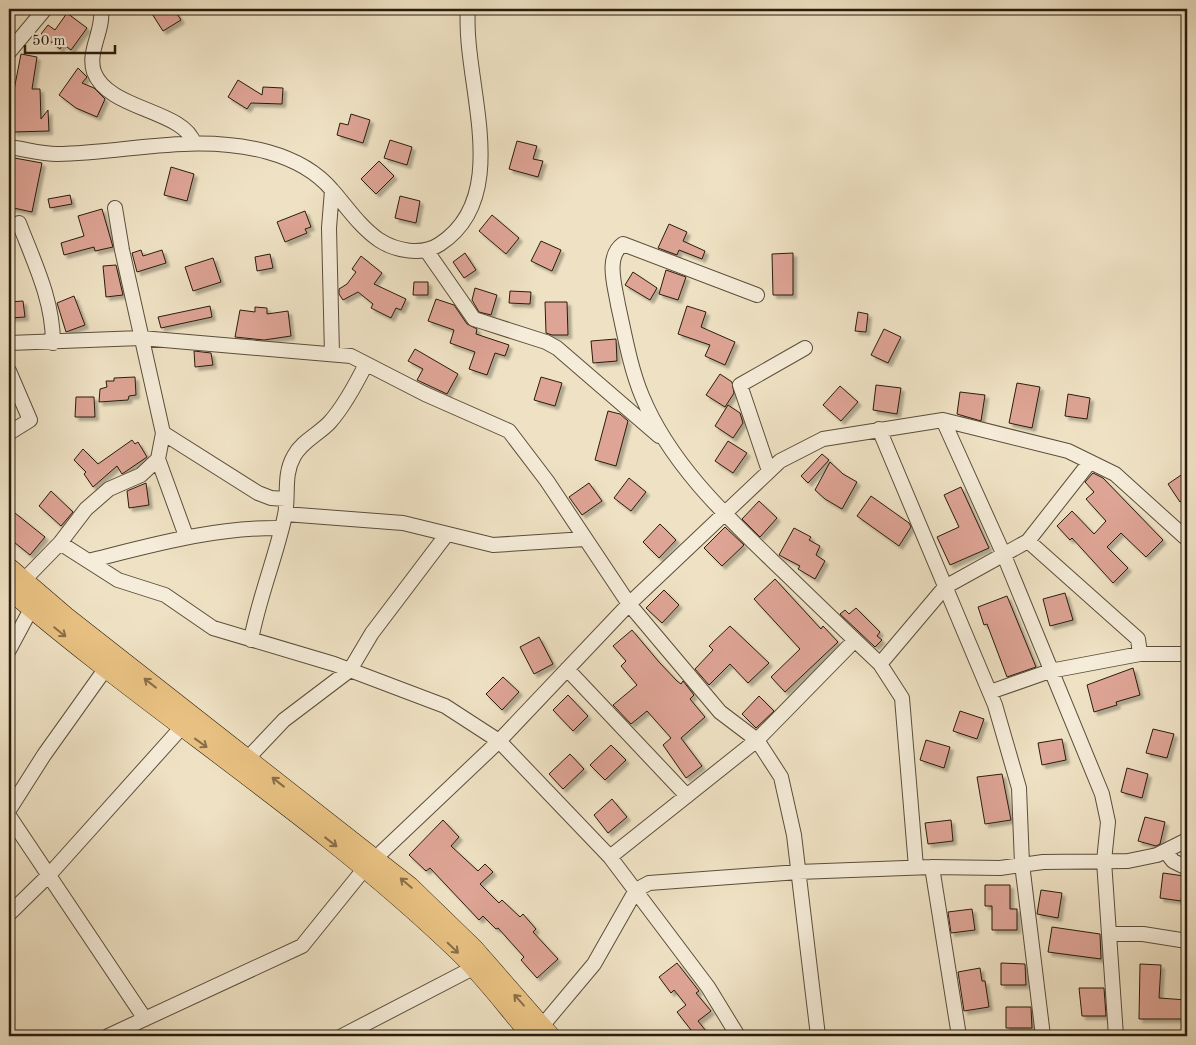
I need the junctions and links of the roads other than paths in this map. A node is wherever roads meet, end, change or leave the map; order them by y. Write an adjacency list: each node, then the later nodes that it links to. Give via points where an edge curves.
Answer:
1 (45, 9): 4 (street)
2 (102, 9): 5 (street, via 92,52 98,80 110,92 186,129)
3 (468, 9): 10 (street, via 468,40 480,133 481,168 471,204 460,224 448,239)
4 (9, 52)
5 (194, 143): 6 (street, via 56,154); 7 (street, via 248,148 284,157 308,169)
6 (9, 147)
7 (332, 190): 10 (street, via 380,240 404,250); 16 (street, via 329,228)
8 (115, 208): 12 (street)
9 (19, 223): 13 (street, via 50,307)
10 (426, 250): 23 (street, via 474,319 558,348)
11 (757, 295): 23 (street, via 622,244 618,248 613,259 613,279 628,351 642,397)
12 (141, 338): 13 (street); 16 (street); 22 (street)
13 (53, 342): 14 (street)
14 (9, 343)
15 (805, 348): 26 (street, via 740,385)
16 (332, 354): 17 (street, via 350,356)
17 (366, 364): 27 (street, via 340,410 294,456 287,474); 33 (street, via 509,431)
18 (9, 371): 21 (street, via 30,420)
19 (943, 420): 20 (street); 25 (street, via 1068,451); 37 (street)
20 (880, 429): 26 (street, via 823,438 780,461); 41 (street)
21 (9, 432)
22 (163, 433): 24 (street); 27 (street, via 258,493)
23 (666, 441): 29 (street)
24 (158, 459): 32 (street); 36 (street, via 141,475 109,489 86,509)
25 (1090, 462): 34 (street, via 1115,474); 35 (street)
26 (769, 471): 29 (street)
27 (286, 499): 28 (street)
28 (285, 514): 30 (street); 31 (street, via 402,523)
29 (724, 514): 43 (street); 46 (street)
30 (281, 528): 32 (street, via 246,528); 45 (street)
31 (447, 534): 33 (street, via 493,545); 53 (street, via 372,633)
32 (186, 536): 38 (street)
33 (585, 539): 43 (street)
34 (1187, 539)
35 (1028, 541): 37 (street); 48 (street, via 1138,639)
36 (60, 543): 38 (street); 40 (street)
37 (1003, 553): 41 (street); 54 (street)
38 (88, 561): 45 (street, via 118,580 166,595 212,628)
39 (9, 567): 40 (main road)
40 (24, 580): 59 (main road, one-way to 40)
41 (945, 586): 50 (street); 55 (street)
42 (9, 590): 44 (main road)
43 (629, 604): 52 (street); 57 (street, via 720,712)
44 (31, 609): 47 (street); 51 (main road, one-way to 51)
45 (251, 640): 53 (street)
46 (855, 640): 50 (street); 57 (street)
47 (9, 650)
48 (1140, 654): 49 (street); 54 (street)
49 (1187, 654)
50 (880, 664): 69 (street, via 902,698)
51 (106, 668): 56 (main road); 61 (street)
52 (567, 669): 58 (street); 60 (street)
53 (350, 670): 58 (street, via 445,706); 59 (street, via 284,720)
54 (1050, 671): 55 (street); 66 (street, via 1102,794 1108,822)
55 (990, 692): 68 (street, via 1020,788)
56 (181, 728): 67 (main road, one-way to 67); 73 (street)
57 (756, 740): 60 (street); 72 (street, via 781,777 794,835)
58 (499, 741): 65 (street); 67 (street)
59 (248, 758): 67 (main road, one-way to 59)
60 (686, 796): 65 (street)
61 (9, 810)
62 (9, 816): 73 (street)
63 (1187, 840): 64 (street)
64 (1166, 852): 66 (street, via 1138,860); 71 (street, via 1173,861)
65 (610, 857): 74 (street)
66 (1104, 861): 68 (street); 76 (street)
67 (370, 863): 78 (main road, one-way to 78); 79 (street, via 302,946); 80 (main road, one-way to 67, via 474,948 410,886)
68 (1022, 864): 70 (street, via 1000,868); 86 (street)
69 (916, 867): 70 (street); 72 (street)
70 (932, 867): 85 (street)
71 (1187, 868)
72 (798, 872): 74 (street, via 655,881); 84 (street)
73 (48, 875): 75 (street); 79 (street)
74 (636, 890): 80 (street, via 594,964); 83 (street, via 708,987)
75 (9, 914)
76 (1109, 934): 77 (street, via 1143,934); 87 (street)
77 (1187, 941)
78 (472, 968): 80 (main road); 82 (street)
79 (145, 1019): 81 (street)
80 (536, 1034)
81 (108, 1036)
82 (342, 1036)
83 (738, 1036)
84 (818, 1036)
85 (959, 1036)
86 (1043, 1036)
87 (1116, 1036)

